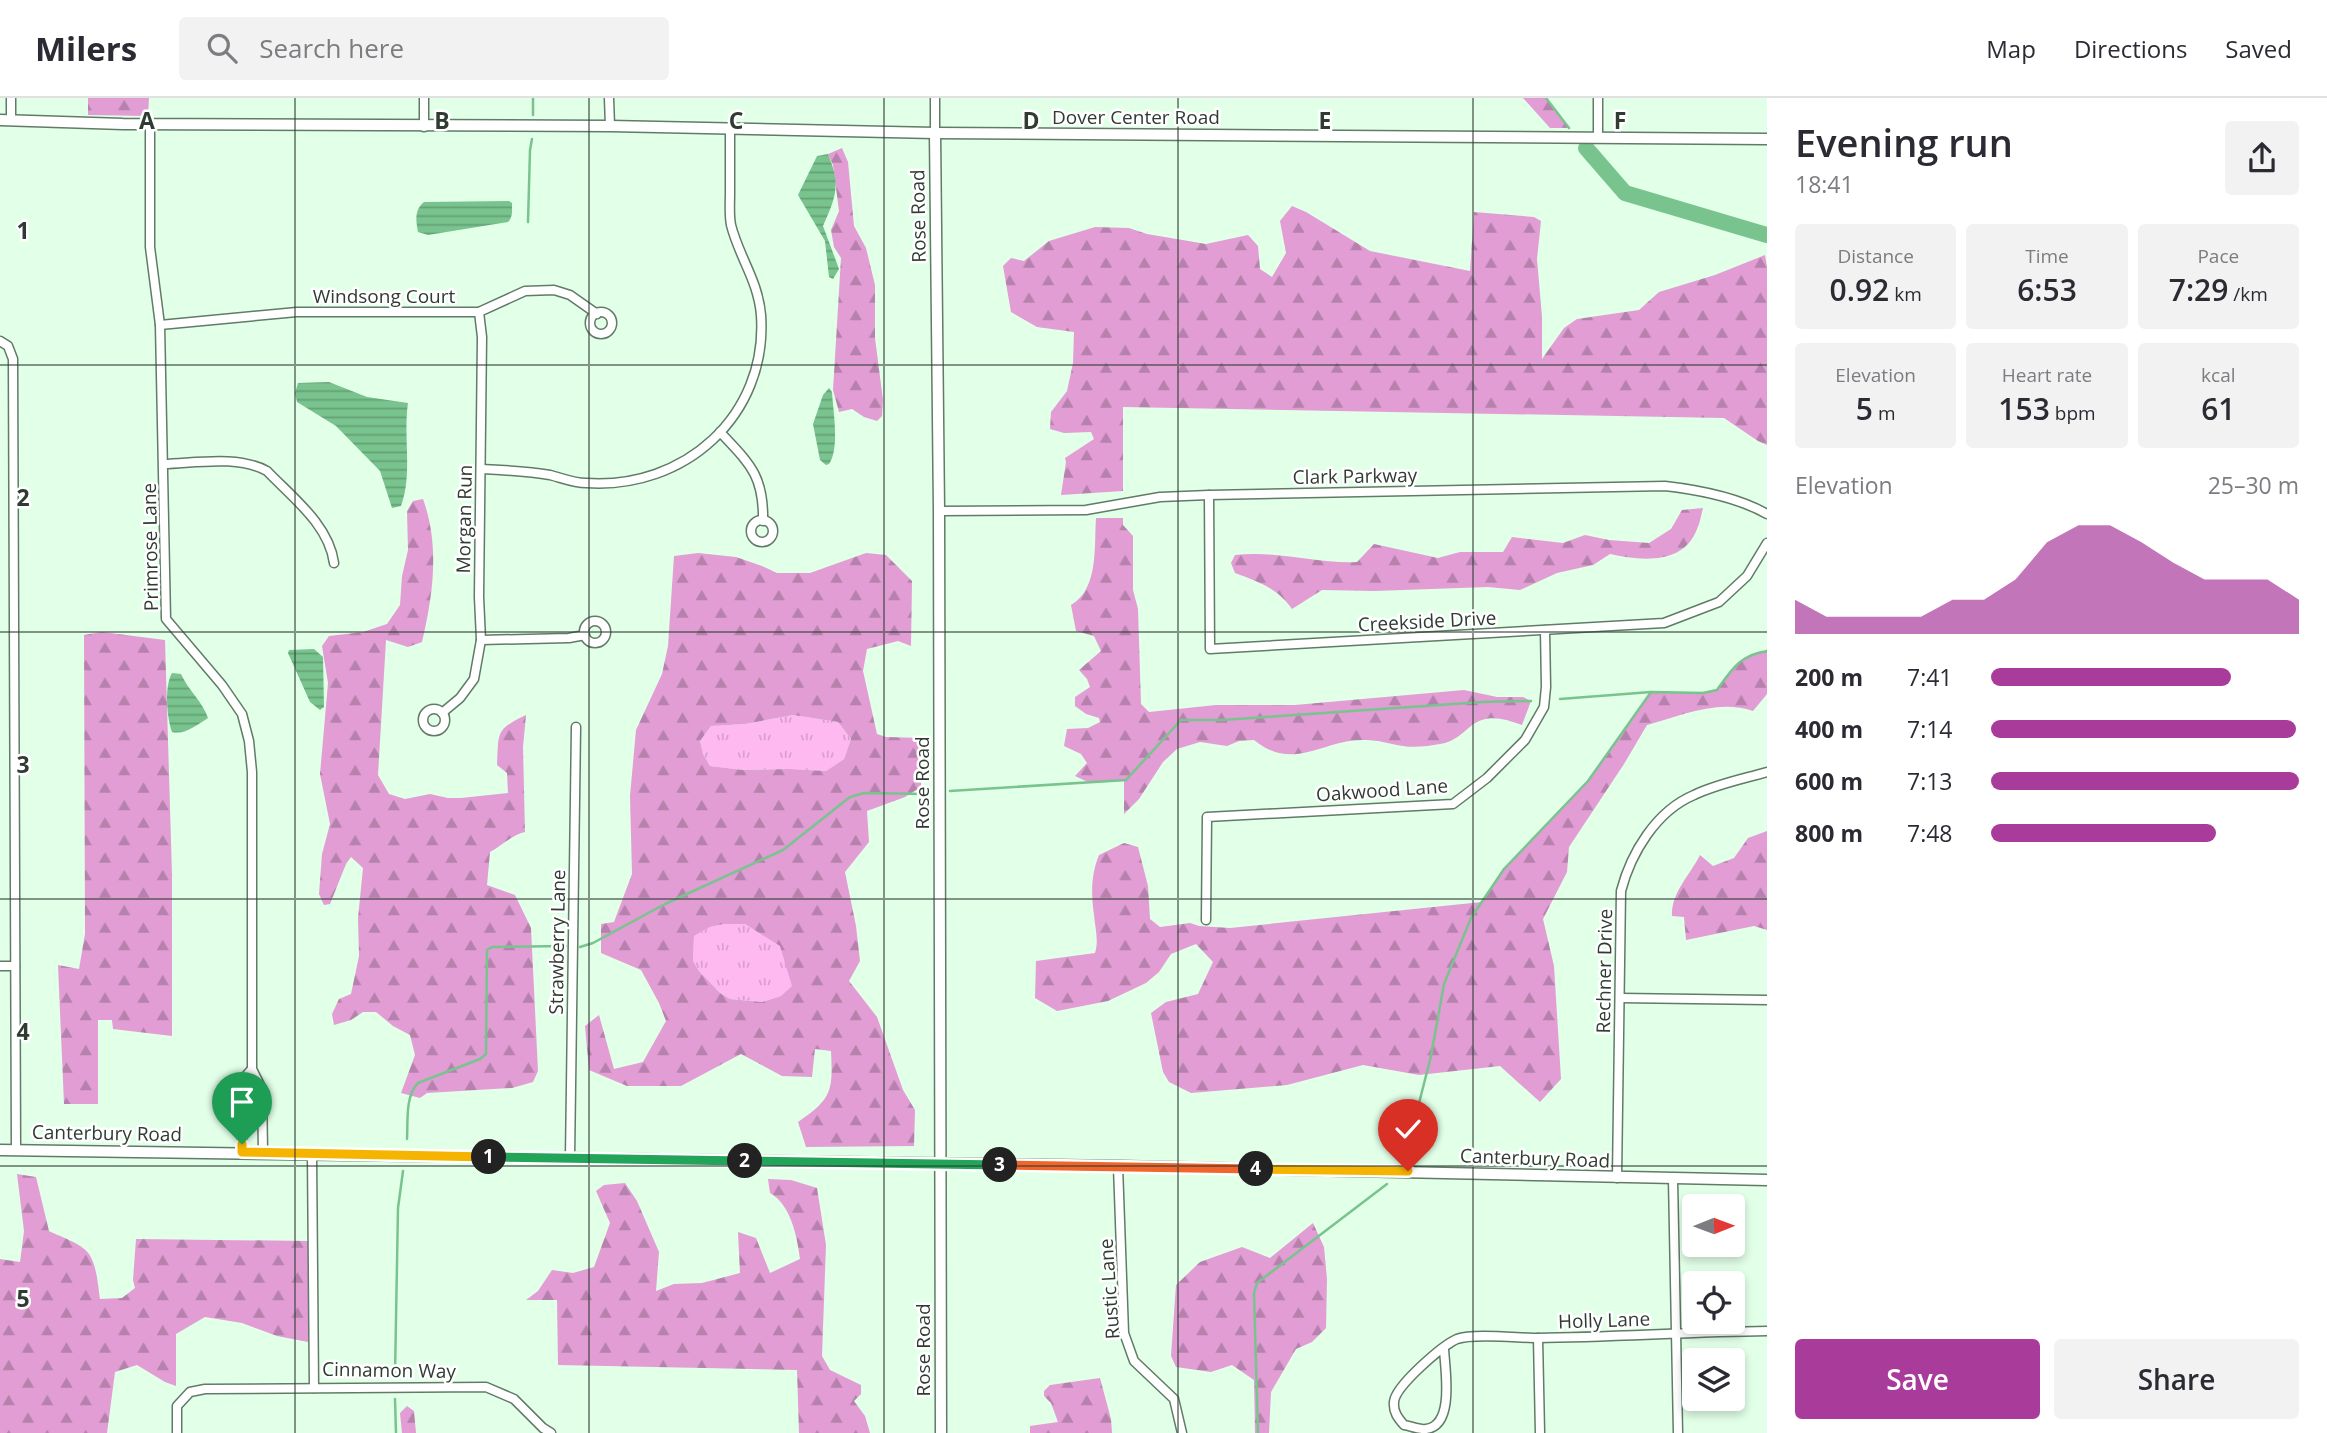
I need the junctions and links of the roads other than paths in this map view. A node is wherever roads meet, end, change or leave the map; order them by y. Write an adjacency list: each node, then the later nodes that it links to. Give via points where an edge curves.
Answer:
1 (11, 98): 6 (street)
2 (424, 98): 9 (street)
3 (609, 98): 8 (street)
4 (935, 98): 11 (street)
5 (1598, 98): 12 (street)
6 (6, 120): 7 (street, Dover Center Road)
7 (150, 124): 9 (street, Dover Center Road); 16 (street, Primrose Lane, via 150,247)
8 (610, 126): 9 (street, Dover Center Road); 10 (street, Dover Center Road)
9 (424, 127)
10 (730, 130): 11 (street, Dover Center Road); 18 (street, via 731,224 754,282 761,323 752,378 738,410)
11 (935, 133): 12 (street, Dover Center Road); 22 (street, Rose Road)
12 (1598, 138): 13 (street, Dover Center Road)
13 (1767, 139)
14 (479, 312): 15 (street, Windsong Court, via 525,291 554,290); 16 (street, Windsong Court, via 297,313); 20 (street, Morgan Run)
15 (597, 314)
16 (160, 326): 19 (street, Primrose Lane)
17 (4, 343): 35 (street, via 13,359)
18 (720, 432): 20 (street, via 700,453 665,472 637,480 586,483); 24 (street, via 756,475)
19 (164, 464): 26 (street, via 229,462 267,471 324,533); 38 (street, Primrose Lane, via 166,619 242,714 249,741)
20 (481, 469): 29 (street, Morgan Run)
21 (1209, 495): 22 (street, Clark Parkway, via 1160,497 1086,510); 23 (street, Clark Parkway, via 1665,485 1700,490); 27 (street, Creekside Drive, via 1210,649)
22 (939, 511): 45 (street, Rose Road)
23 (1767, 514)
24 (763, 520)
25 (1767, 543): 27 (street, Creekside Drive, via 1747,576 1719,602 1664,623)
26 (334, 563)
27 (1545, 630): 33 (street, Oakwood Lane, via 1544,707 1525,740 1453,804 1207,817)
28 (585, 635): 29 (street)
29 (481, 640): 30 (street, Morgan Run, via 474,679)
30 (442, 713)
31 (576, 727): 44 (street, Strawberry Lane)
32 (1767, 772): 36 (street, Rechner Drive, via 1676,804 1645,838 1627,869 1621,891)
33 (1206, 920)
34 (0, 966): 35 (street)
35 (15, 966): 40 (street)
36 (1620, 998): 37 (street); 47 (street, Rechner Drive)
37 (1767, 1000)
38 (252, 1069): 41 (street, Primrose Lane, via 244,1078 242,1093); 42 (street, Primrose Lane, via 262,1089)
39 (0, 1150): 40 (street, Canterbury Road)
40 (16, 1150): 41 (street, Canterbury Road)
41 (242, 1152): 42 (street, Canterbury Road)
42 (263, 1152): 43 (street, Canterbury Road)
43 (312, 1154): 44 (street, Canterbury Road); 54 (street, Cinnamon Way)
44 (569, 1158): 45 (street, Canterbury Road)
45 (940, 1164): 46 (street, Canterbury Road); 57 (street, Rose Road)
46 (1118, 1166): 47 (street, Canterbury Road); 58 (street, Rustic Lane, via 1124,1333 1134,1361 1174,1399)
47 (1617, 1178): 48 (street, Canterbury Road)
48 (1673, 1179): 49 (street, Canterbury Road); 51 (street)
49 (1767, 1180)
50 (1767, 1331): 51 (street, Holly Lane)
51 (1676, 1332): 52 (street, Holly Lane); 60 (street)
52 (1538, 1338): 53 (street, Holly Lane, via 1472,1337 1457,1339); 59 (street)
53 (1444, 1349): 53 (street, Holly Lane, via 1445,1412 1439,1423 1428,1429 1404,1425 1396,1415 1394,1400 1399,1388)
54 (314, 1388): 55 (street, via 190,1392 177,1406); 56 (street, Cinnamon Way, via 486,1387 514,1399)
55 (177, 1433)
56 (551, 1433)
57 (941, 1433)
58 (1182, 1433)
59 (1540, 1433)
60 (1678, 1433)

